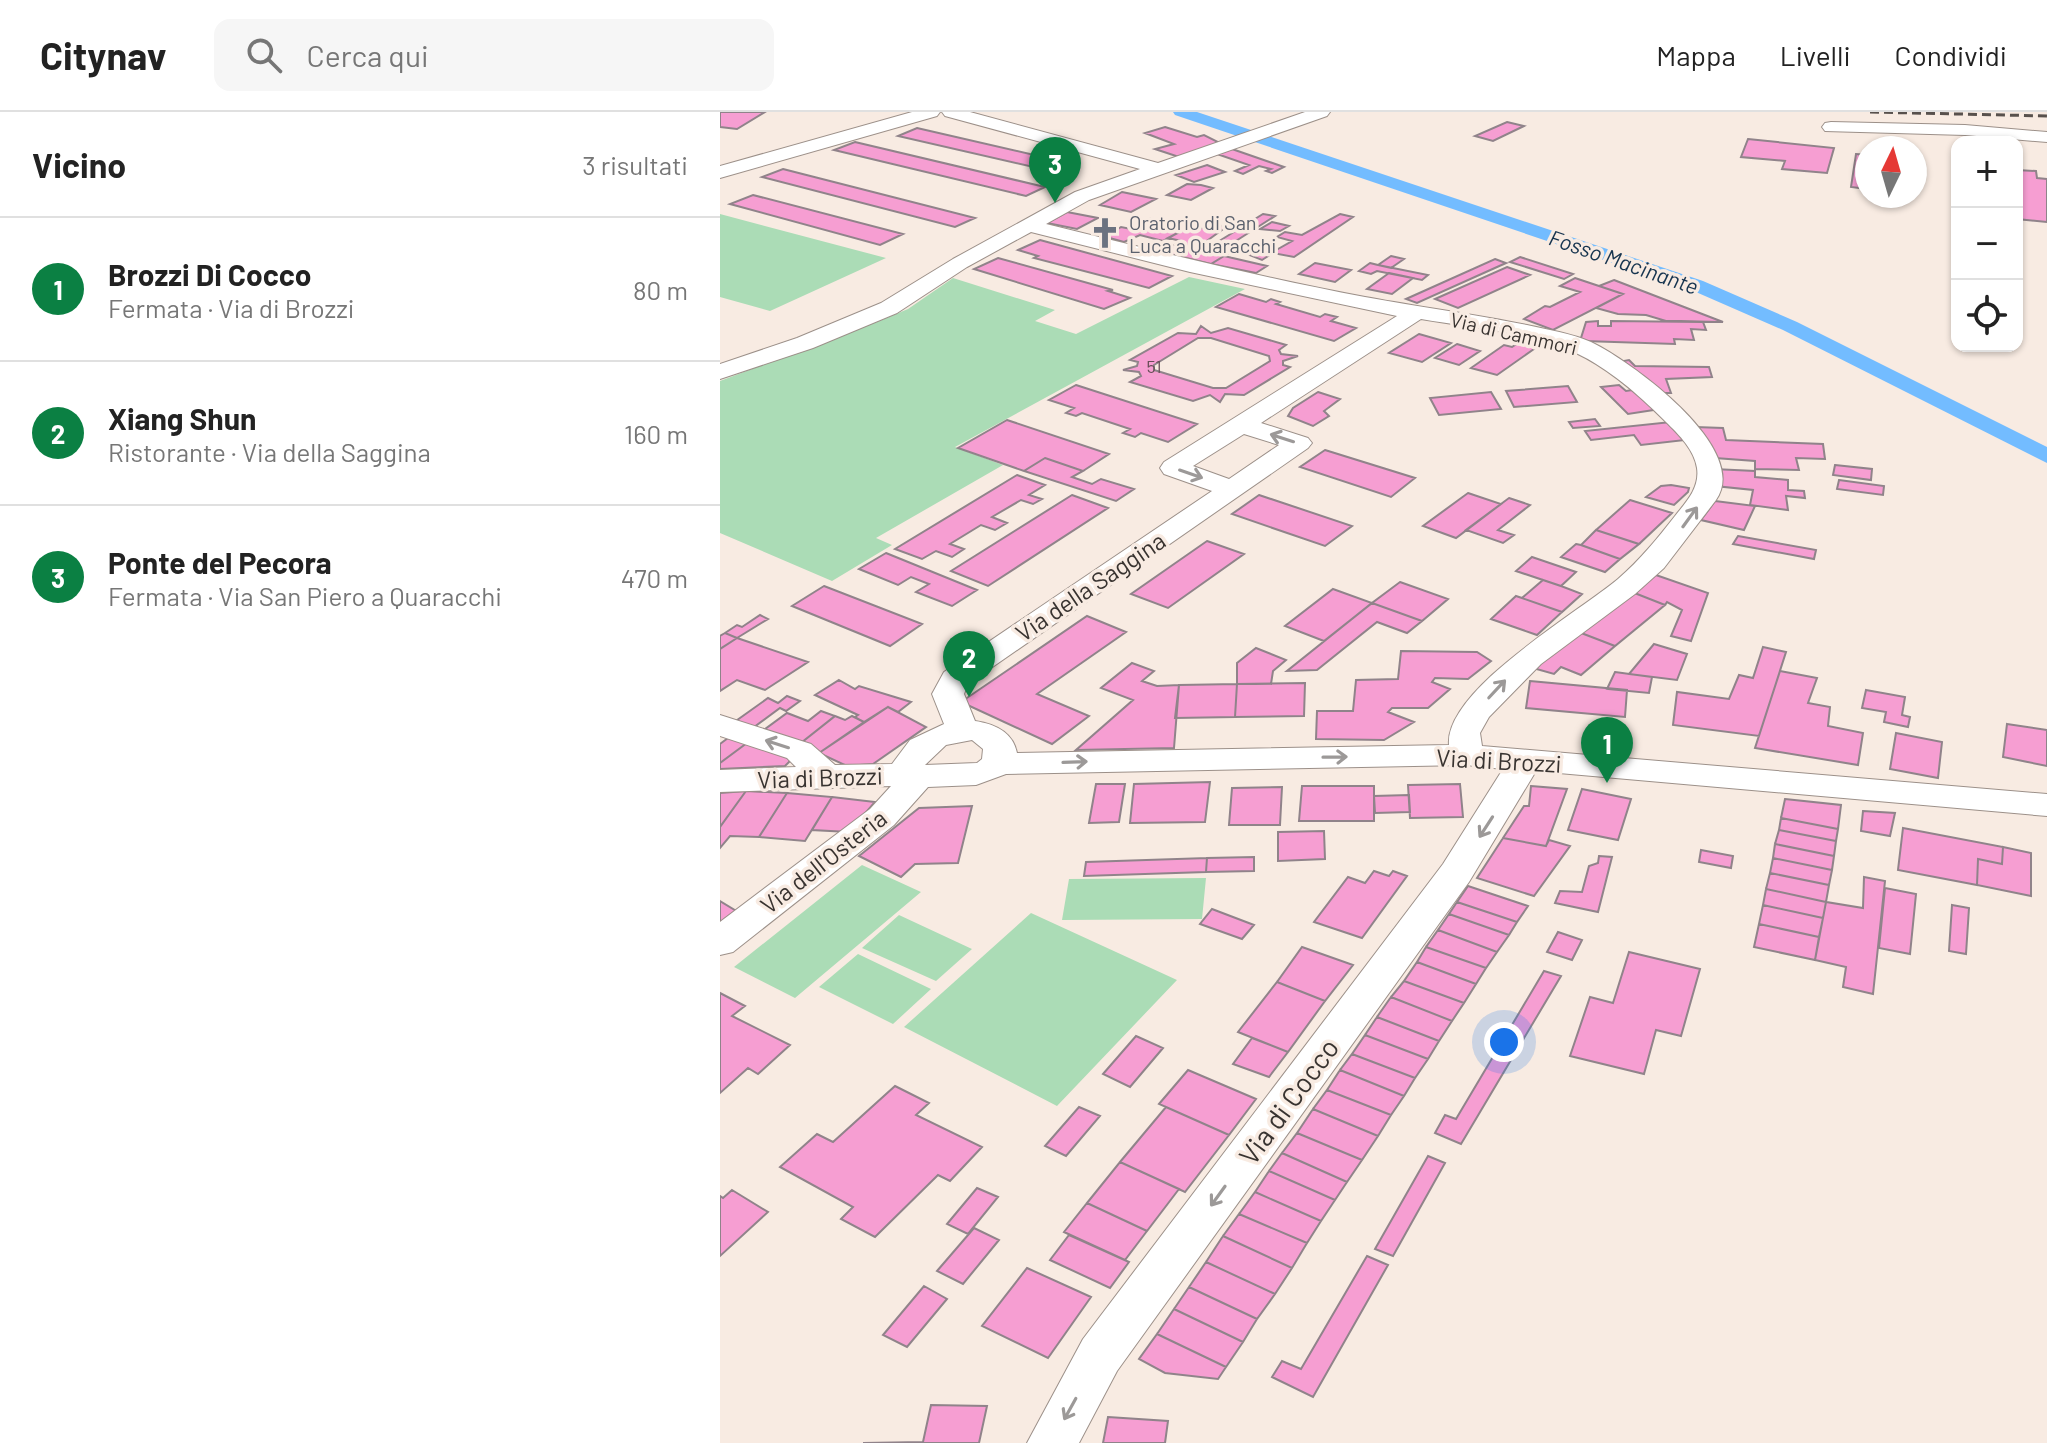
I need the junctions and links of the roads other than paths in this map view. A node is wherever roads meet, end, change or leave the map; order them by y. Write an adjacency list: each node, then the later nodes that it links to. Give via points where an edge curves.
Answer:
1 (931, 112): 7 (street)
2 (951, 112): 6 (street)
3 (1321, 112): 6 (street)
4 (1831, 127): 5 (street)
5 (2047, 137)
6 (1159, 169): 8 (street, via 1082,196)
7 (720, 172)
8 (1027, 225): 9 (street, Via di Cammori, via 1190,266); 10 (street, via 889,308)
9 (1416, 313): 11 (street); 15 (street, Via di Cammori, one-way to 9, via 1464,733 1475,713 1530,657 1654,562 1707,494 1710,468 1695,437 1660,400 1585,348 1485,323)
10 (720, 372)
11 (1241, 425): 12 (street, Via della Saggina, one-way to 11, via 1299,443); 12 (street, one-way to 12, via 1173,468)
12 (1232, 489): 14 (street, Via della Saggina, via 955,679 948,694)
13 (720, 725): 18 (street, one-way to 13, via 799,751)
14 (963, 730): 17 (street, via 980,731 996,741 1001,755); 19 (street, Via di Brozzi, via 918,749 906,770)
15 (1466, 755): 16 (street, Via di Brozzi); 17 (street, Via di Brozzi, one-way to 15)
16 (1524, 759): 21 (street, Via di Brozzi); 23 (street, Via di Cocco, one-way to 23, via 1456,873 1100,1355)
17 (997, 764): 19 (street, Via di Brozzi, via 981,773)
18 (826, 775): 19 (street, Via di Brozzi); 20 (street, Via di Brozzi)
19 (920, 775): 22 (street, Via dell'Osteria, via 882,817)
20 (720, 781)
21 (2047, 805)
22 (720, 942)
23 (1052, 1443)

